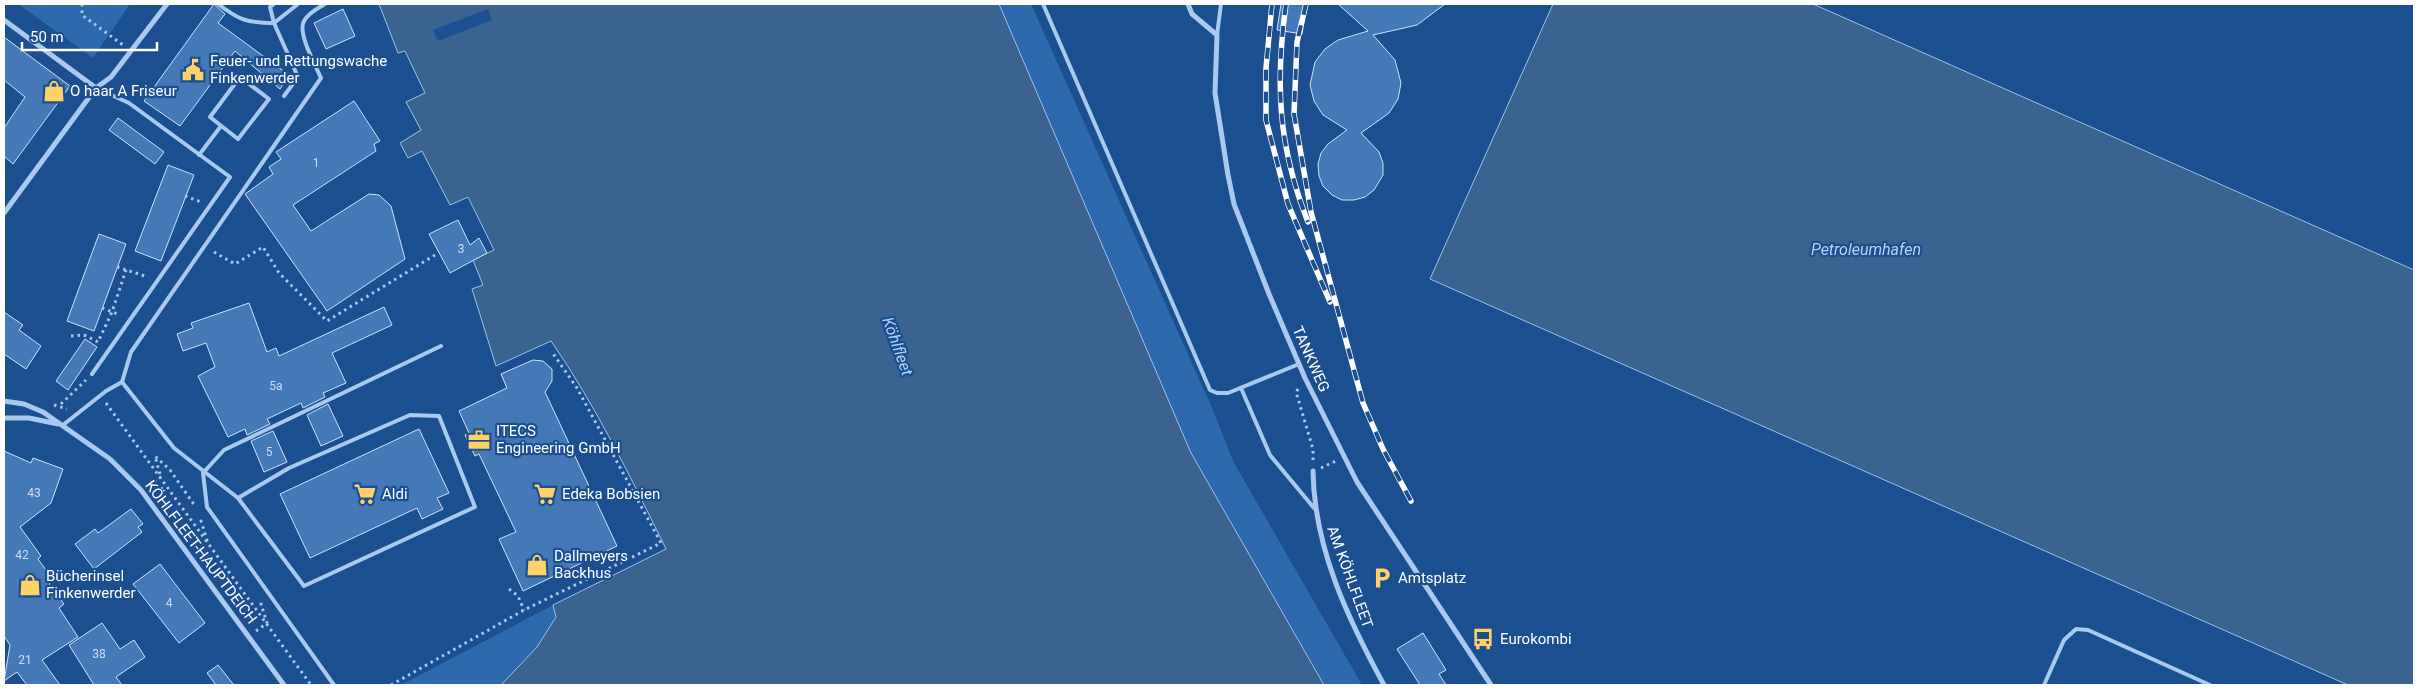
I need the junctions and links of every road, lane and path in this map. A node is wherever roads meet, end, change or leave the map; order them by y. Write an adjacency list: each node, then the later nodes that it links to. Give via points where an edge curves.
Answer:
1 (82, 4): 13 (path, via 82,15)
2 (167, 4): 13 (street)
3 (218, 4): 11 (lane, via 250,23)
4 (274, 4): 11 (lane, via 270,7)
5 (298, 4): 11 (lane)
6 (326, 4): 19 (lane, via 308,16 302,26 321,78)
7 (1043, 4): 34 (lane, via 1205,381 1210,390 1217,393 1228,394)
8 (1188, 4): 12 (street, via 1192,14)
9 (1221, 4): 12 (lane, TANKWEG)
10 (4, 20): 14 (street)
11 (274, 23): 15 (lane, via 298,77)
12 (1217, 36): 30 (street, TANKWEG, via 1215,93 1218,126 1234,204)
13 (132, 51): 14 (street, via 111,77)
14 (96, 88): 17 (lane, via 129,103); 18 (street)
15 (284, 96)
16 (222, 126): 16 (lane, via 210,117 240,77 269,99 238,139); 17 (lane)
17 (199, 155): 23 (lane, via 230,177)
18 (4, 213)
19 (204, 246): 20 (path, via 235,264 263,247 279,273 327,321); 33 (lane, via 131,352)
20 (435, 255)
21 (118, 266): 22 (path)
22 (126, 270): 23 (path); 25 (path)
23 (158, 280): 26 (lane)
24 (102, 308): 25 (path)
25 (112, 312): 26 (path); 27 (path, via 98,342 84,335)
26 (131, 319): 31 (lane)
27 (71, 336)
28 (441, 346): 42 (lane, via 224,450)
29 (552, 352): 54 (path, via 577,388 661,543)
30 (1299, 364): 32 (street, TANKWEG); 34 (lane)
31 (92, 374): 37 (path)
32 (1305, 378): 40 (street, TANKWEG); 41 (path, via 1296,392 1313,449)
33 (122, 382): 35 (lane); 42 (lane, via 174,448)
34 (1241, 388): 46 (lane, via 1270,455)
35 (101, 396): 39 (lane); 43 (path)
36 (4, 401): 39 (street, KÖHLFLEET-HAUPTDEICH, via 32,407)
37 (61, 404)
38 (4, 418): 39 (street, KÖHLFLEET-HAUPTDEICH, via 29,418)
39 (63, 425): 58 (street, KÖHLFLEET-HAUPTDEICH, via 110,460 142,490)
40 (1343, 457): 41 (path); 63 (street, TANKWEG, via 1371,505)
41 (1313, 472): 46 (street, AM KÖHLFLEET)
42 (203, 473): 45 (lane); 50 (lane, via 207,507)
43 (160, 477): 44 (path); 47 (path, via 155,456 170,470); 51 (path)
44 (149, 485)
45 (238, 498): 45 (lane, via 304,586 476,507 439,416 410,415 289,468)
46 (1314, 508): 62 (street, AM KÖHLFLEET, via 1335,580 1360,642)
47 (197, 509)
48 (203, 517): 50 (path, via 214,532)
49 (208, 528): 51 (path, via 201,521)
50 (221, 528): 60 (lane)
51 (208, 540): 52 (path); 56 (path)
52 (202, 544)
53 (510, 589): 54 (path, via 518,596)
54 (524, 610): 61 (path)
55 (268, 611): 56 (path, via 261,604)
56 (267, 623): 57 (path); 59 (path)
57 (262, 627)
58 (284, 685)
59 (311, 685)
60 (334, 685)
61 (391, 685)
62 (1384, 685)
63 (1491, 685)
64 (2044, 685): 65 (lane, via 2064,640 2076,629 2088,630)
65 (2210, 685)

